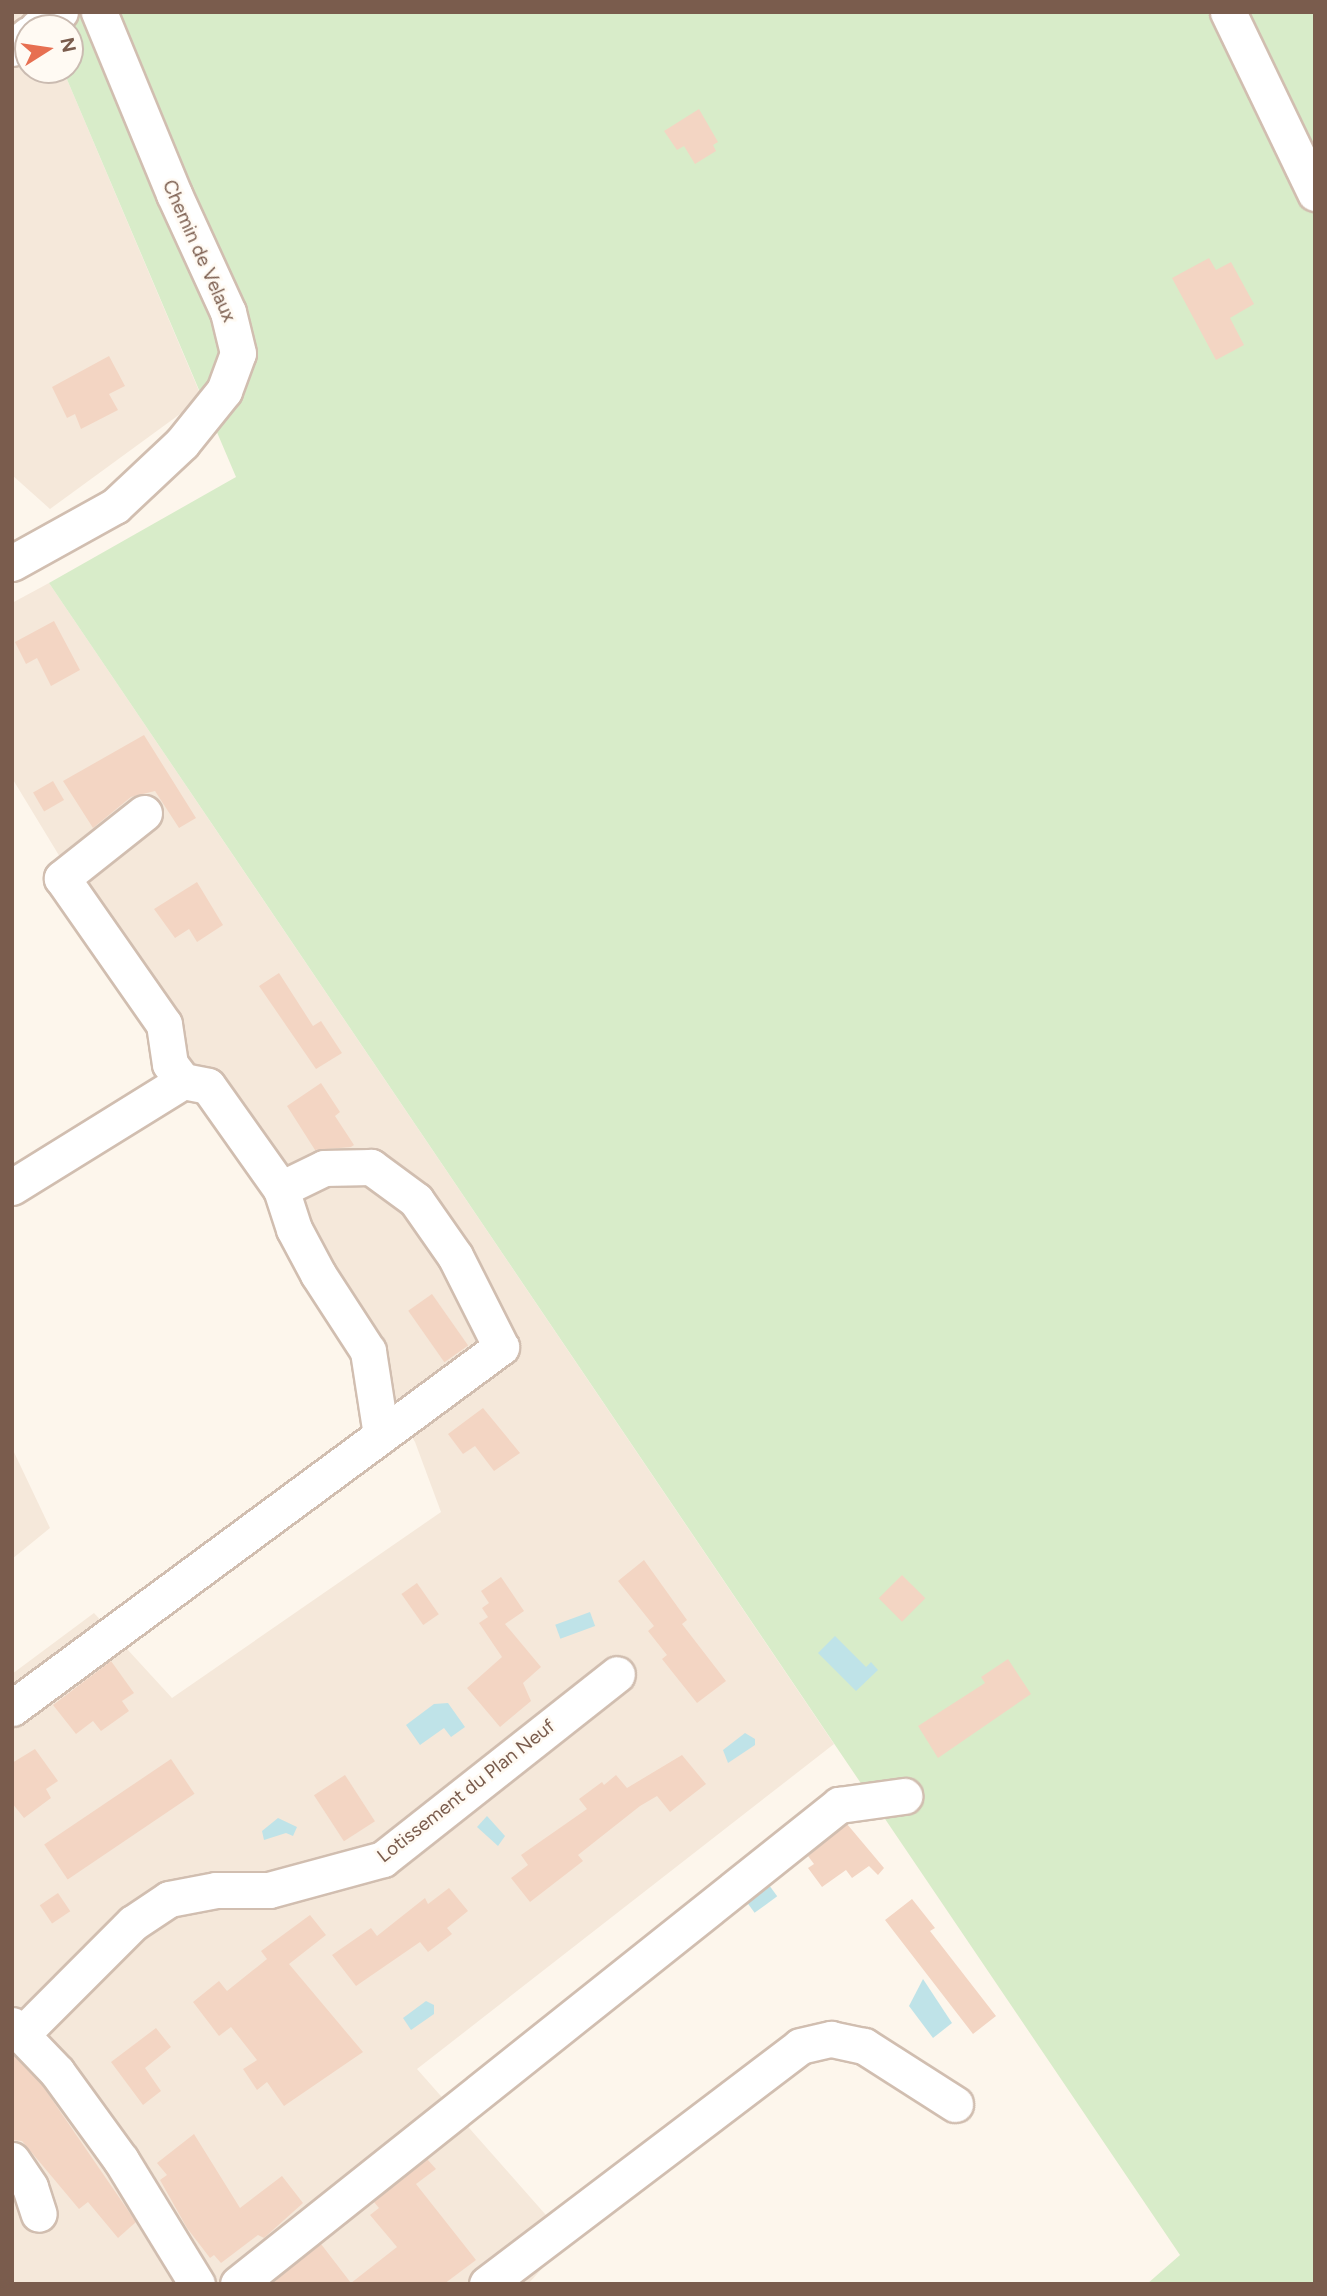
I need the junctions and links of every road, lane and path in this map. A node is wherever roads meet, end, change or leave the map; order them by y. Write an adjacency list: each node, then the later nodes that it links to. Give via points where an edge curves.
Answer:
1 (99, 12): 4 (street, Chemin de Velaux, via 228,312 238,353 224,391 115,506 88,525)
2 (1228, 12): 3 (street)
3 (1315, 193)
4 (12, 563)
5 (144, 813): 6 (street, via 62,878 164,1024 170,1064)
6 (183, 1081): 7 (street); 8 (street, via 208,1086)
7 (12, 1187)
8 (281, 1189): 9 (street, via 294,1228 318,1274 368,1351); 9 (street, via 324,1168 371,1167 416,1200 454,1256 501,1347)
9 (381, 1435): 11 (street)
10 (617, 1674): 13 (street, Lotissement du Plan Neuf, via 383,1859 270,1890 204,1891 169,1899 133,1923)
11 (12, 1708)
12 (904, 1796): 18 (street, via 839,1805)
13 (17, 2030): 17 (street, via 57,2072 121,2160)
14 (955, 2104): 19 (street, via 864,2046 831,2039 800,2046)
15 (12, 2160): 16 (street, via 30,2187)
16 (39, 2214)
17 (197, 2284)
18 (238, 2284)
19 (486, 2284)

